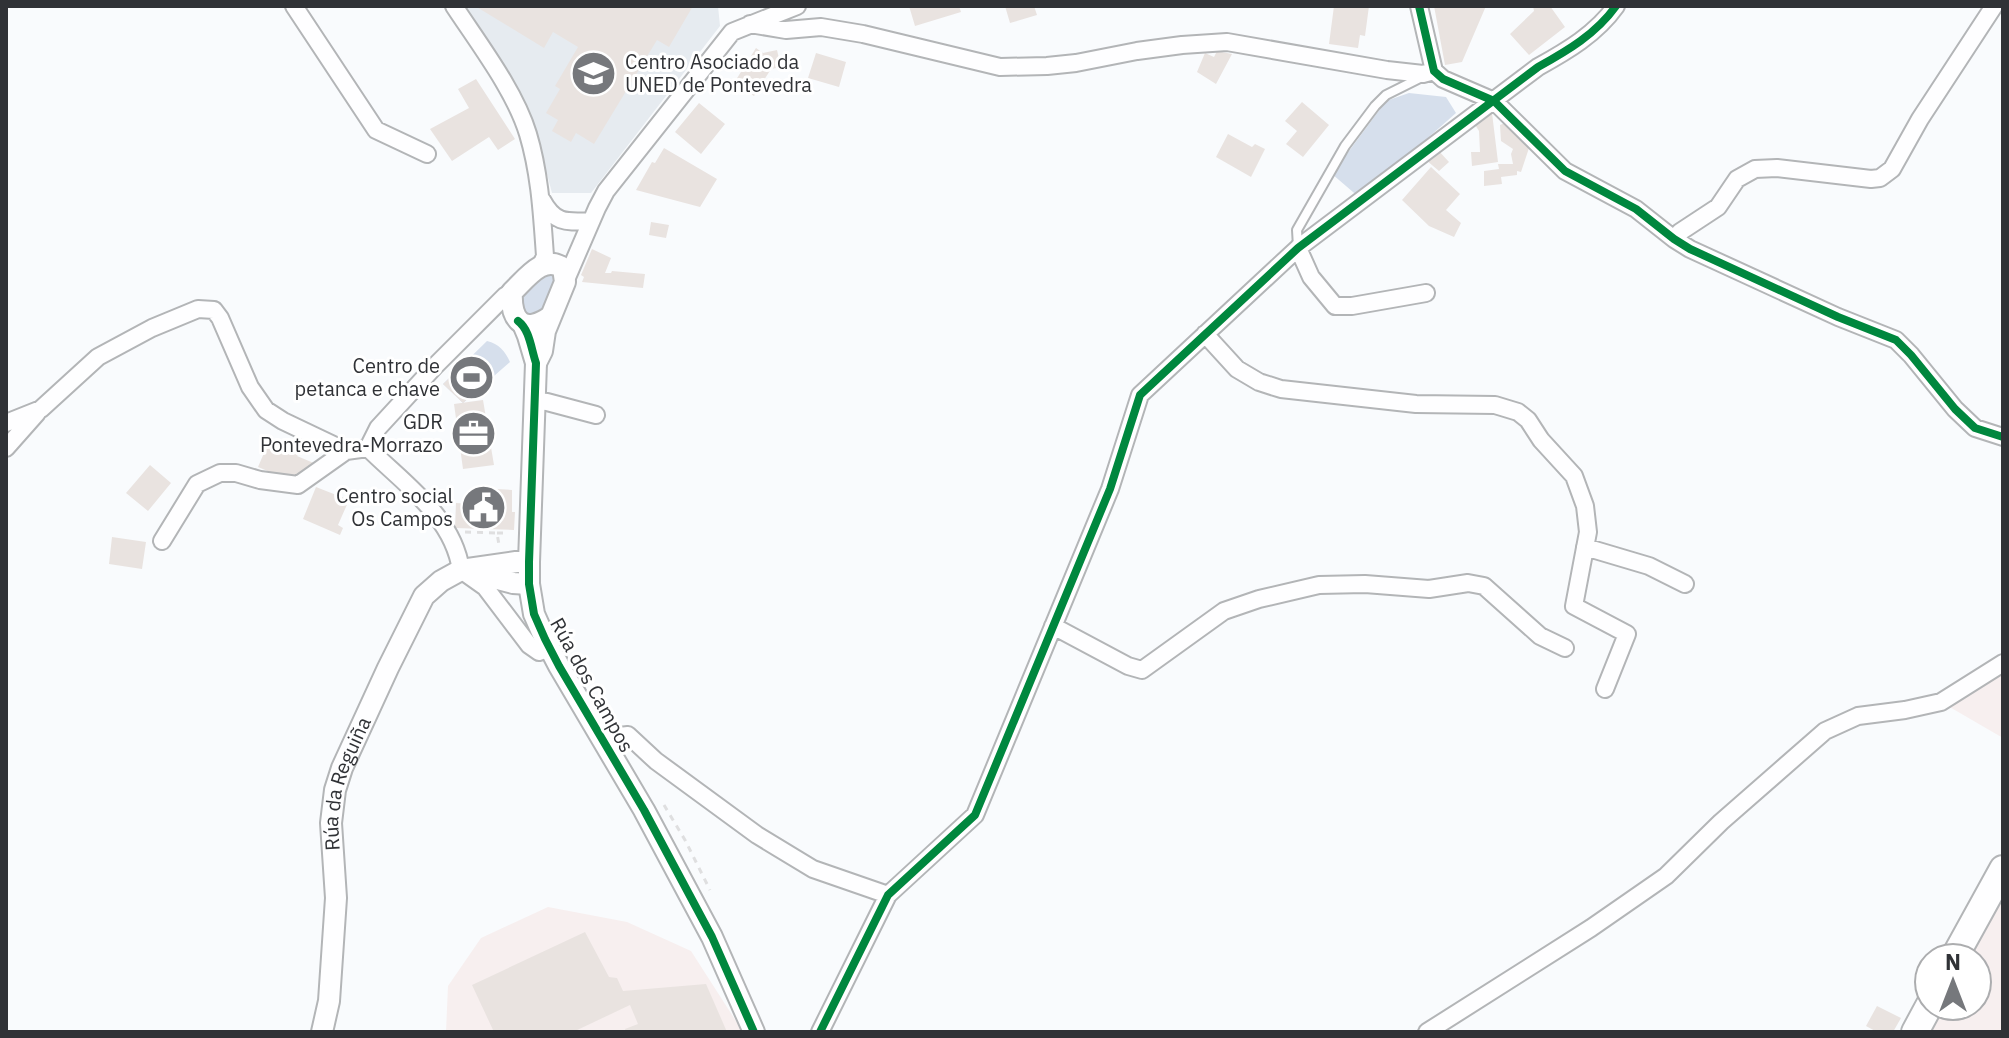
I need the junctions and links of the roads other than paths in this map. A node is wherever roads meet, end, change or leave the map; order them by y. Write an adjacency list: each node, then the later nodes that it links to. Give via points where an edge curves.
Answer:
1 (294, 6): 10 (street, via 376,130)
2 (454, 6): 11 (street, via 506,85 528,133)
3 (797, 6): 7 (street)
4 (1419, 6): 8 (street)
5 (1616, 6): 9 (street, via 1570,50)
6 (1994, 6): 13 (street, via 1892,169 1880,178 1755,169 1737,179 1718,207)
7 (750, 24): 8 (street, via 863,34 1000,67 1061,65 1227,42 1387,70); 12 (street, via 732,32 606,191)
8 (1434, 71): 9 (street); 14 (lane, via 1375,106 1345,146 1297,230)
9 (1494, 101): 13 (street, via 1565,171 1636,209); 14 (street)
10 (427, 154)
11 (541, 199): 12 (street, via 555,217); 15 (street)
12 (591, 221): 16 (street)
13 (1674, 239): 27 (street, via 1896,340 1975,428)
14 (1298, 248): 18 (street, via 1311,277 1335,306); 21 (street)
15 (541, 265): 16 (street, via 560,265); 17 (street)
16 (565, 282): 19 (street)
17 (512, 292): 20 (street, via 513,313); 29 (street, via 425,376 378,428)
18 (1426, 293)
19 (551, 316): 20 (street); 22 (street, Rúa dos Campos)
20 (523, 324): 22 (street, Rúa dos Campos)
21 (1205, 334): 32 (street, via 1237,369 1281,389 1416,404 1495,405 1518,412 1574,476 1585,506); 37 (street, via 1140,395 1110,489)
22 (536, 363): 23 (street, Rúa dos Campos)
23 (535, 401): 25 (street); 33 (street, Rúa dos Campos)
24 (41, 409): 26 (street); 28 (street); 30 (street, via 98,357 152,328 209,309 220,318 250,387 266,410)
25 (596, 415)
26 (6, 423)
27 (2003, 437)
28 (6, 448)
29 (368, 448): 30 (street); 34 (street, via 431,507 459,554)
30 (346, 451): 31 (street, via 298,485 236,473 220,473 197,484)
31 (162, 541)
32 (1585, 547): 36 (street, via 1649,566); 41 (street, via 1574,606 1627,634)
33 (529, 562): 34 (street, Rúa da Reguiña); 35 (street, Rúa dos Campos)
34 (461, 570): 35 (street); 38 (street, via 485,587 529,645 539,652); 46 (street, Rúa da Reguiña, via 424,596 335,790 331,823 336,898)
35 (529, 584): 38 (street, Rúa dos Campos, via 534,614)
36 (1685, 584)
37 (1053, 626): 39 (street, via 1142,670 1224,611 1259,599 1319,585 1429,589 1468,583 1484,586 1540,636); 44 (street, via 975,815)
38 (550, 648): 42 (street, Rúa dos Campos)
39 (1565, 648)
40 (2003, 663): 49 (street, via 1941,702 1858,716 1825,731 1666,876)
41 (1605, 689)
42 (602, 738): 44 (street, via 628,735 757,835 813,869); 47 (street, Rúa dos Campos, via 712,937)
43 (2003, 869): 45 (highway)
44 (888, 895): 48 (street)
45 (1963, 942)
46 (322, 1032)
47 (754, 1032)
48 (820, 1032)
49 (1427, 1032)

